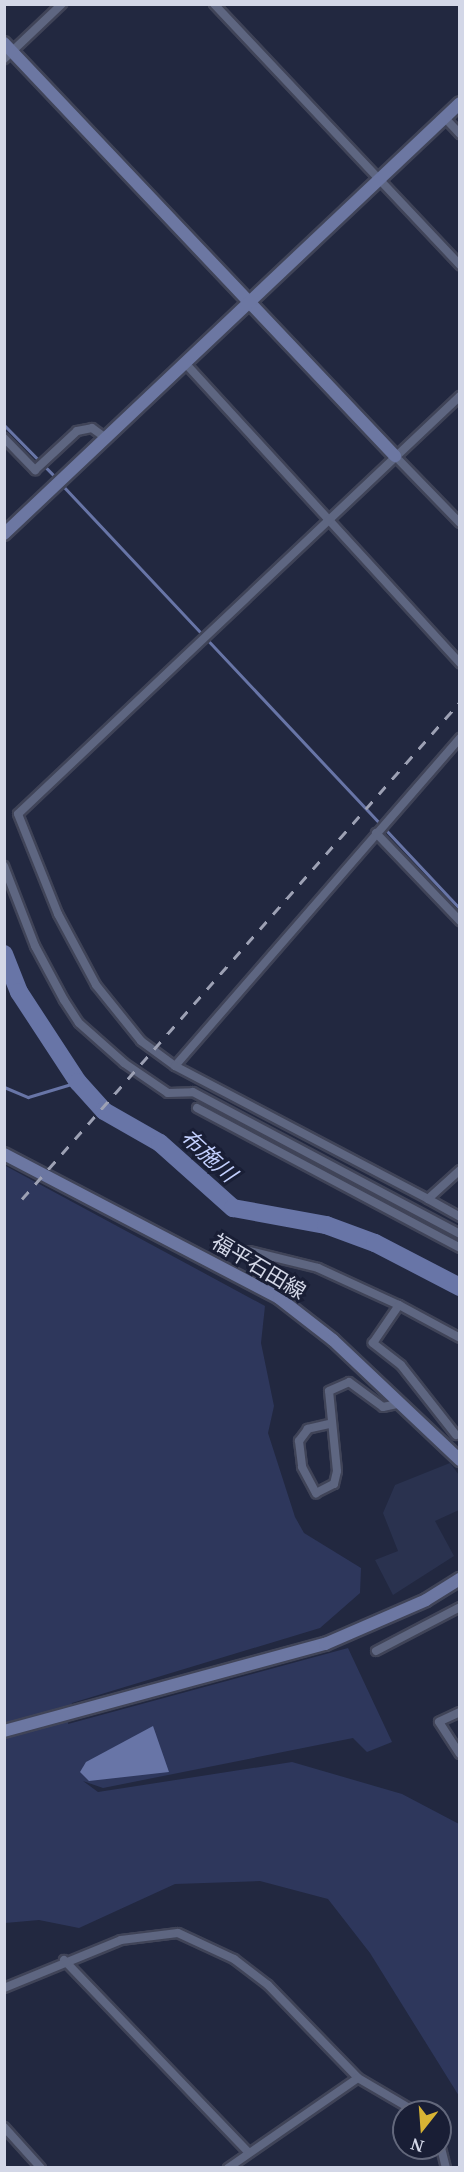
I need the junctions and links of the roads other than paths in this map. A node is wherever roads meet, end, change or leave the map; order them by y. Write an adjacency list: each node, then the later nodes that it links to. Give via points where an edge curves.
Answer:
1 (62, 4): 3 (street)
2 (214, 4): 7 (street)
3 (7, 51): 9 (street)
4 (459, 104): 5 (street)
5 (445, 118): 6 (street); 7 (street)
6 (459, 134)
7 (380, 180): 8 (street); 9 (street)
8 (459, 265)
9 (251, 304): 10 (street); 14 (street)
10 (186, 364): 13 (street); 15 (street)
11 (459, 396): 14 (street)
12 (4, 438): 13 (street, via 35,470 77,431 92,428)
13 (106, 438): 17 (street)
14 (395, 456): 15 (street); 16 (street)
15 (327, 521): 18 (street); 23 (street, via 18,813 58,914 96,985 141,1041)
16 (459, 523)
17 (4, 534)
18 (459, 663)
19 (459, 738): 20 (street)
20 (376, 833): 22 (street); 23 (street)
21 (4, 866): 29 (street, via 35,946 64,1000 79,1023 124,1063 168,1093 193,1092)
22 (459, 921)
23 (175, 1066): 27 (street)
24 (197, 1108): 30 (street)
25 (4, 1154): 34 (street, 福平石田線, via 279,1298)
26 (459, 1170): 27 (street)
27 (428, 1199): 28 (street)
28 (459, 1217)
29 (459, 1234)
30 (459, 1248)
31 (249, 1251): 32 (street, via 318,1268)
32 (399, 1305): 33 (street); 36 (street, via 373,1343 401,1365)
33 (459, 1338)
34 (402, 1402): 35 (street, via 388,1408 361,1388 338,1384 329,1391); 37 (street, 福平石田線)
35 (329, 1424): 35 (street, via 339,1453 337,1471 334,1484 316,1493 302,1467 299,1441 308,1429)
36 (458, 1434)
37 (459, 1460)
38 (459, 1579): 42 (street, via 389,1618 325,1644)
39 (459, 1607): 40 (street)
40 (376, 1651)
41 (459, 1712): 43 (street, via 439,1722)
42 (4, 1731)
43 (459, 1754)
44 (64, 1960): 45 (street); 46 (street, via 146,1936 178,1933 207,1944 268,1985); 49 (street)
45 (4, 1988)
46 (358, 2078): 47 (street); 49 (street)
47 (396, 2100)
48 (4, 2127): 51 (street)
49 (247, 2151): 50 (street)
50 (238, 2164): 52 (street)
51 (41, 2168)
52 (228, 2168)

